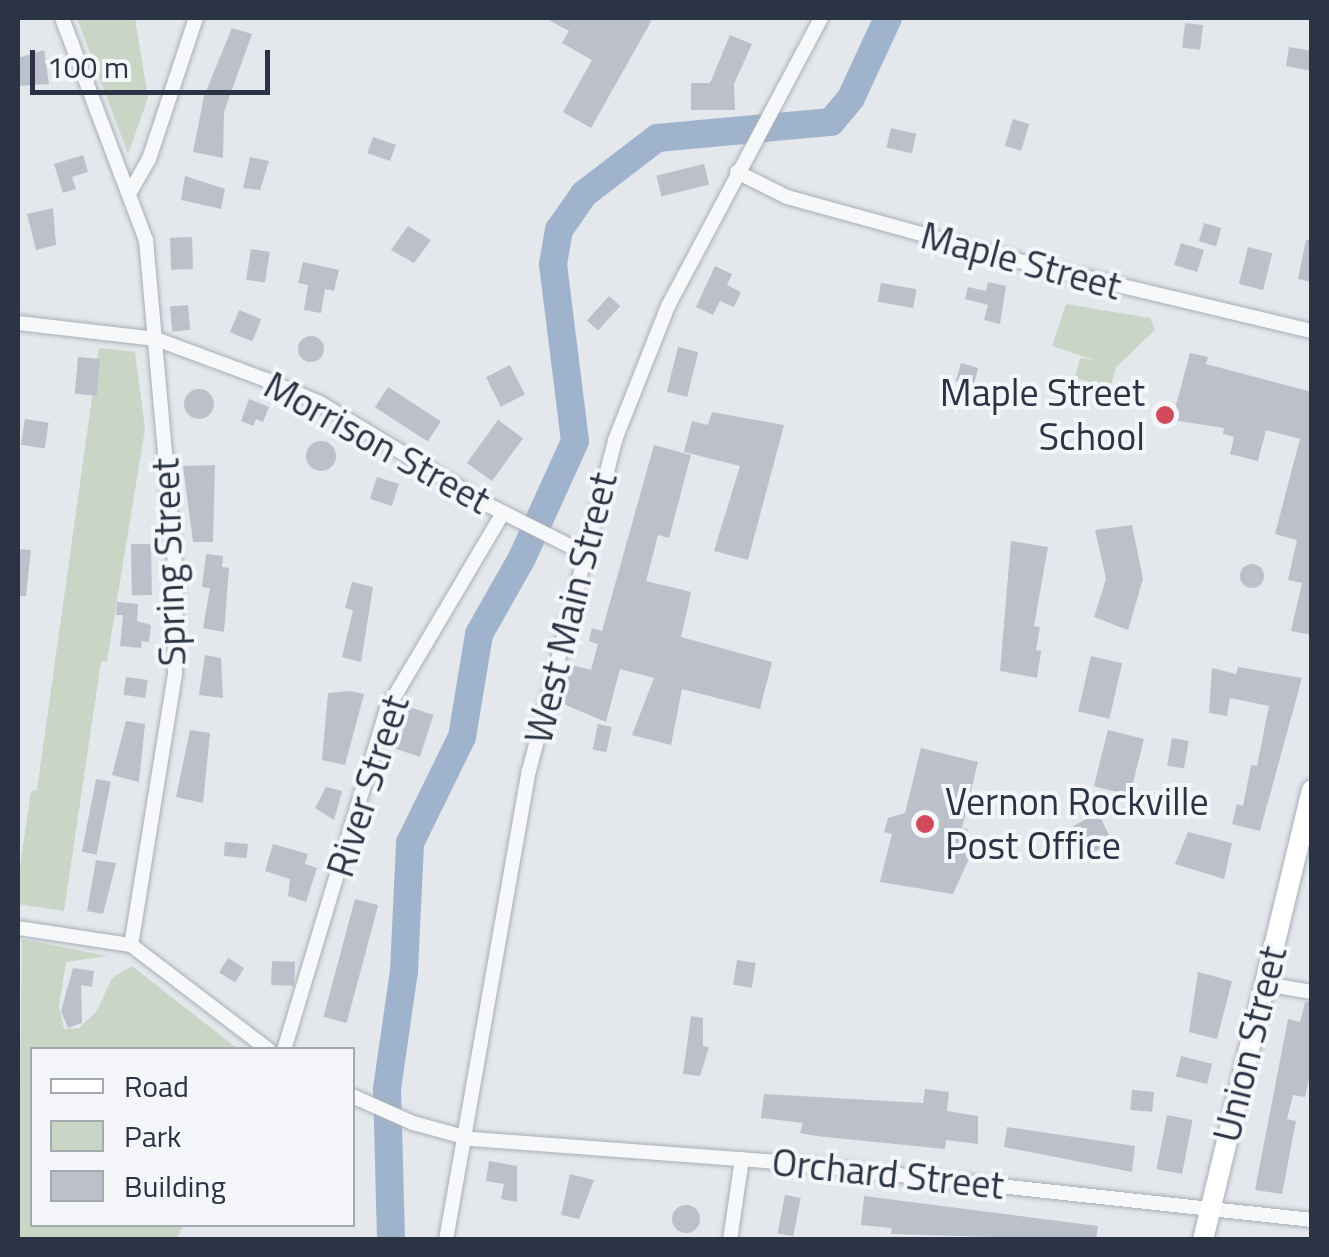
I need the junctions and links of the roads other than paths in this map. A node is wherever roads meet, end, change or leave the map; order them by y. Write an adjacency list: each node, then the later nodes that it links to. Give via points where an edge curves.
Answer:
1 (62, 18): 5 (street, Spring Street)
2 (196, 18): 5 (street, via 149,159)
3 (821, 18): 4 (street, West Main Street)
4 (737, 172): 7 (street, Maple Street, via 787,197 1105,285 1206,302); 10 (street, West Main Street, via 636,378)
5 (130, 192): 8 (street, Spring Street, via 146,240)
6 (18, 323): 8 (street, Morrison Street)
7 (1312, 331)
8 (156, 338): 9 (street, Morrison Street, via 320,403); 13 (street, Spring Street, via 177,652)
9 (503, 513): 10 (street); 17 (street, River Street, via 387,709)
10 (584, 553): 19 (street, West Main Street, via 524,800)
11 (1312, 790): 14 (main road, Union Street)
12 (18, 928): 13 (street)
13 (131, 945): 16 (street)
14 (1264, 984): 15 (street); 21 (main road, Union Street)
15 (1312, 992)
16 (265, 1047)
17 (285, 1047)
18 (355, 1097): 19 (street)
19 (464, 1138): 20 (street, Orchard Street); 23 (street, West Main Street)
20 (742, 1159): 21 (street, Orchard Street); 24 (street)
21 (1210, 1209): 22 (street, Orchard Street); 25 (main road, Union Street)
22 (1312, 1220)
23 (446, 1240)
24 (730, 1240)
25 (1203, 1240)

